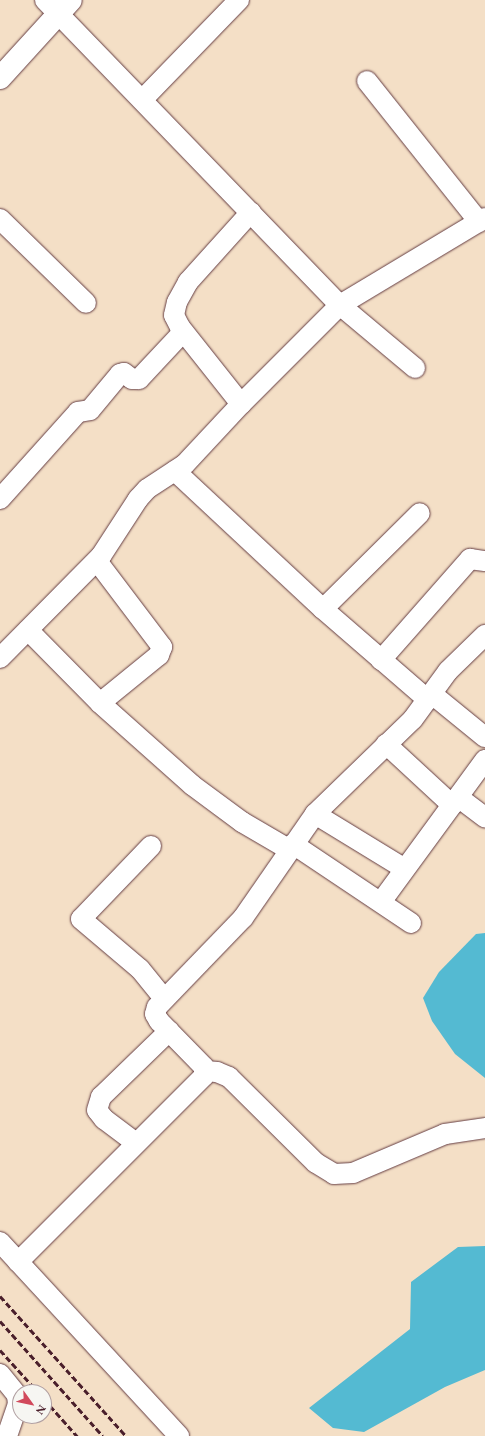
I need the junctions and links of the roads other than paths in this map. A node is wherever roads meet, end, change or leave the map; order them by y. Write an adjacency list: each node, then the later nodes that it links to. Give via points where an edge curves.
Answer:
1 (239, 0): 5 (street)
2 (59, 4): 3 (street); 5 (street)
3 (0, 78)
4 (367, 81): 8 (street)
5 (143, 99): 6 (street)
6 (251, 212): 10 (street); 11 (street, via 188,282 177,302 174,315)
7 (0, 219): 9 (street)
8 (482, 220): 10 (street)
9 (86, 303)
10 (340, 304): 12 (street); 13 (street)
11 (183, 332): 13 (street); 15 (street, via 139,379 122,373 90,410 78,412)
12 (415, 368)
13 (241, 404): 14 (street, via 185,464)
14 (175, 471): 17 (street, via 138,499); 19 (street)
15 (0, 499)
16 (420, 513): 19 (street)
17 (97, 561): 20 (street); 25 (street, via 162,647 159,655)
18 (485, 561): 23 (street, via 470,559)
19 (323, 609): 23 (street)
20 (28, 630): 22 (street); 25 (street)
21 (485, 635): 24 (street, via 459,659)
22 (0, 658)
23 (381, 660): 24 (street)
24 (430, 697): 26 (street); 27 (street)
25 (100, 703): 33 (street, via 213,803)
26 (485, 737)
27 (386, 744): 29 (street); 30 (street)
28 (485, 760): 29 (street)
29 (455, 801): 31 (street); 34 (street)
30 (315, 814): 33 (street); 34 (street)
31 (485, 817)
32 (151, 846): 37 (street, via 81,919 140,969)
33 (292, 847): 35 (street); 37 (street, via 243,918)
34 (405, 869): 35 (street)
35 (381, 902): 36 (street)
36 (411, 923)
37 (164, 999): 38 (street, via 155,1014)
38 (169, 1031): 39 (street); 41 (street, via 100,1097 97,1110 104,1119)
39 (206, 1071): 40 (street, via 229,1077 316,1163 334,1174 353,1173 445,1134); 41 (street)
40 (485, 1128)
41 (136, 1143): 43 (street)
42 (0, 1242): 43 (street)
43 (18, 1262): 46 (street)
44 (0, 1374): 45 (street, via 17,1395 18,1404)
45 (7, 1436)
46 (179, 1436)

